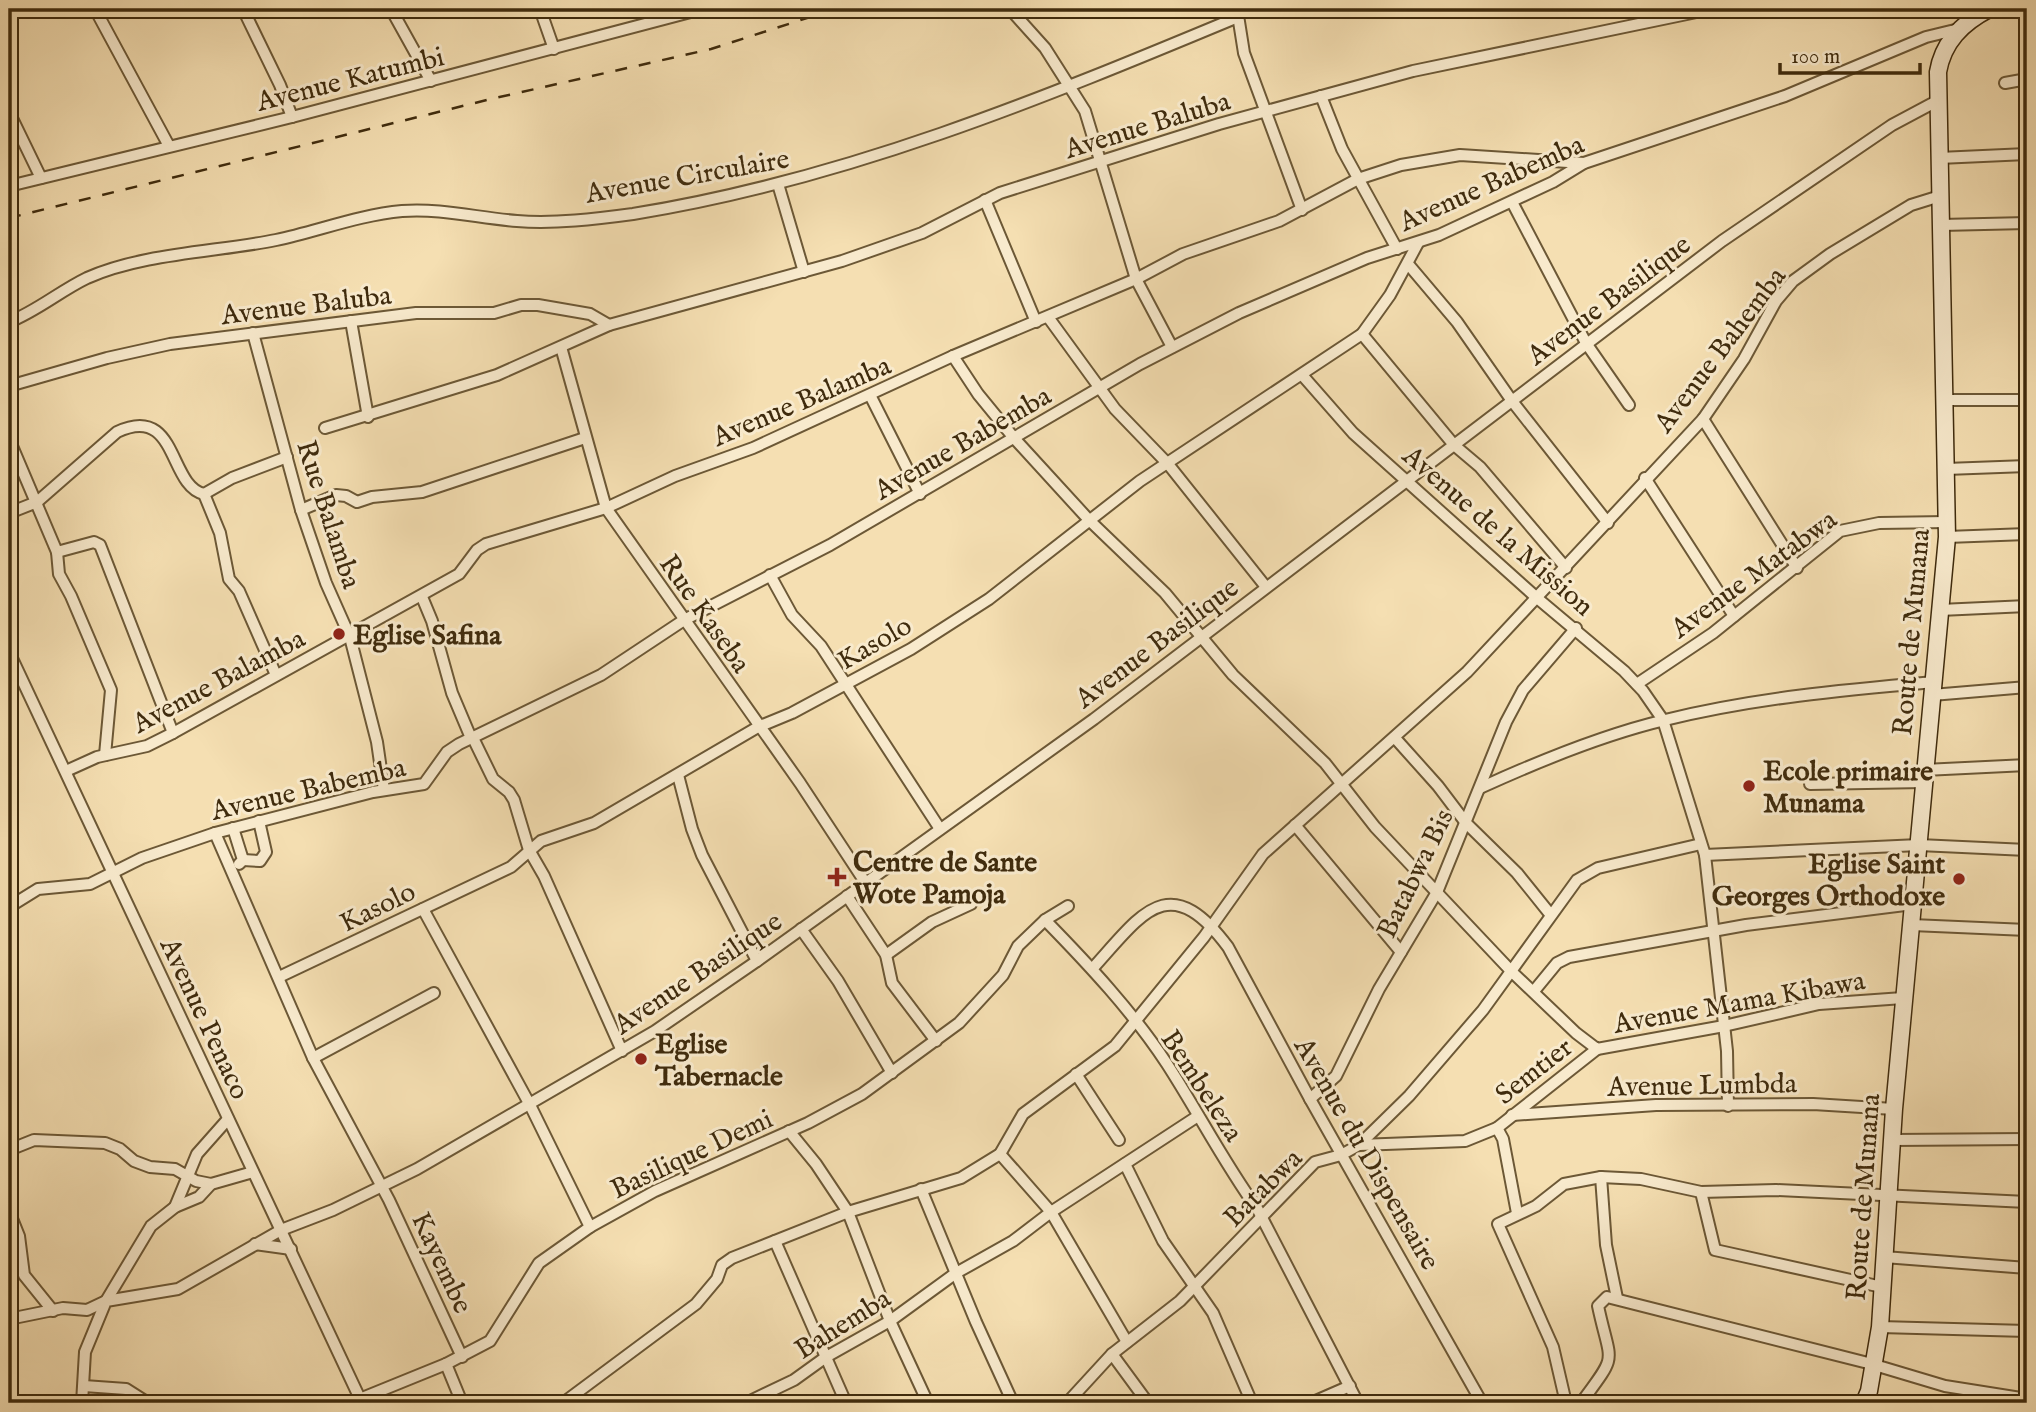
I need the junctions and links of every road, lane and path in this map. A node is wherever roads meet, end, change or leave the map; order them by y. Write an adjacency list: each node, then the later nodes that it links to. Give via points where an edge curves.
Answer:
1 (95, 9): 22 (street)
2 (243, 9): 21 (street)
3 (391, 9): 14 (street)
4 (540, 9): 12 (street)
5 (698, 9): 12 (street, Avenue Katumbi)
6 (1010, 9): 16 (street, via 1045,48)
7 (1711, 9): 17 (street, Avenue Baluba, via 1484,55)
8 (1989, 9): 10 (main road, Route de Munana)
9 (1238, 13): 16 (street, Avenue Circulaire); 19 (street, via 1244,53)
10 (1970, 13): 11 (main road, Route de Munana)
11 (1959, 29): 18 (main road, Route de Munana, via 1940,57); 25 (street, Avenue Babemba, via 1926,37 1785,96)
12 (554, 49): 14 (street, Avenue Katumbi)
13 (2027, 79): 15 (street)
14 (431, 80): 21 (street, Avenue Katumbi)
15 (2005, 83)
16 (1071, 88): 26 (street, via 1085,111); 29 (street, Avenue Circulaire)
17 (1321, 96): 19 (street, Avenue Baluba); 28 (street)
18 (1937, 101): 24 (main road, Route de Munana); 49 (street, Avenue Basilique, via 1892,125 1722,241)
19 (1265, 111): 26 (street, Avenue Baluba); 34 (street)
20 (9, 112): 27 (street)
21 (292, 117): 22 (street, Avenue Katumbi)
22 (169, 146): 27 (street, Avenue Katumbi)
23 (2027, 154): 24 (street)
24 (1939, 158): 31 (main road, Route de Munana)
25 (1584, 163): 28 (street, Avenue Balamba, via 1460,155 1401,165); 33 (street, Avenue Babemba)
26 (1101, 164): 32 (street, Avenue Baluba); 41 (street)
27 (41, 178): 30 (street, Avenue Katumbi)
28 (1358, 179): 34 (street, Avenue Balamba); 38 (street)
29 (778, 184): 40 (street); 44 (street, Avenue Circulaire, via 599,218 515,221 424,210 374,215 277,240 104,272)
30 (9, 186)
31 (1940, 196): 36 (main road, Route de Munana); 62 (street, Avenue Bahemba, via 1912,205 1829,254 1794,281 1776,301)
32 (985, 200): 40 (street, Avenue Baluba, via 922,233); 45 (street)
33 (1512, 202): 37 (street, Avenue Babemba); 49 (street)
34 (1302, 210): 41 (street, Avenue Balamba, via 1183,254)
35 (2027, 223): 36 (street)
36 (1941, 225): 57 (main road, Route de Munana)
37 (1418, 243): 38 (street, Avenue Babemba); 39 (street, Kasolo)
38 (1397, 249): 51 (street, Avenue Babemba, via 1269,299)
39 (1408, 264): 48 (street, Kasolo); 59 (street, via 1457,322)
40 (804, 272): 46 (street, Avenue Baluba)
41 (1136, 279): 42 (street, Avenue Balamba); 51 (street)
42 (1048, 317): 45 (street, Avenue Balamba); 55 (street)
43 (351, 321): 46 (street, Avenue Baluba, via 416,313 494,313 538,305 590,314); 47 (street, Avenue Baluba); 61 (street)
44 (9, 322)
45 (1036, 322): 52 (street, Avenue Balamba)
46 (609, 325): 50 (street, Avenue Baluba)
47 (253, 333): 54 (street, Avenue Baluba, via 136,351); 68 (street, Rue Balamba)
48 (1362, 334): 53 (street, Kasolo); 67 (street)
49 (1586, 343): 59 (street, Avenue Basilique); 60 (street)
50 (561, 347): 61 (street, Avenue Baluba, via 497,375); 64 (street, Rue Kaseba)
51 (1171, 347): 55 (street, Avenue Babemba)
52 (953, 356): 56 (street, Avenue Balamba); 65 (street, Avenue Mama Kibawa)
53 (1303, 376): 69 (street, Kasolo); 73 (street, Avenue de la Mission, via 1353,433)
54 (9, 386)
55 (1100, 389): 65 (street, Avenue Babemba); 69 (street)
56 (870, 395): 75 (street); 77 (street, Avenue Balamba)
57 (1946, 400): 58 (street); 71 (main road, Route de Munana)
58 (2027, 400)
59 (1512, 401): 67 (street, Avenue Basilique); 81 (street)
60 (1629, 405)
61 (368, 417): 63 (street, Avenue Baluba)
62 (1703, 419): 72 (street, Avenue Bahemba); 86 (street)
63 (325, 428)
64 (585, 438): 77 (street, Rue Kaseba); 78 (street, via 422,492 358,502 336,495)
65 (1013, 438): 75 (street, Avenue Babemba); 80 (street, Avenue Mama Kibawa)
66 (9, 439): 76 (street)
67 (1454, 444): 73 (street, Avenue Basilique); 85 (street, via 1480,467)
68 (287, 457): 74 (street); 78 (street, Rue Balamba)
69 (1168, 464): 80 (street, Kasolo); 88 (street)
70 (2027, 466): 71 (street)
71 (1947, 469): 82 (main road, Route de Munana)
72 (1645, 478): 81 (street, Avenue Bahemba); 93 (street)
73 (1406, 481): 88 (street, Avenue Basilique); 90 (street, Avenue de la Mission)
74 (204, 494): 76 (street, via 191,488 159,434 131,426 117,432); 99 (street, via 222,540 229,579 239,591)
75 (920, 494): 87 (street, Avenue Babemba)
76 (37, 502): 79 (street); 84 (street)
77 (606, 508): 89 (street, Avenue Balamba, via 486,544 459,575); 94 (street, Rue Kaseba)
78 (301, 510): 97 (street, Rue Balamba)
79 (9, 513)
80 (1089, 520): 96 (street, Avenue Mama Kibawa); 101 (street, Kasolo, via 989,599)
81 (1608, 523): 85 (street, Avenue Bahemba)
82 (1947, 530): 83 (street, Avenue Matabwa); 86 (street, Avenue Matabwa, via 1879,523 1840,531); 92 (main road, Route de Munana)
83 (2027, 534)
84 (57, 552): 106 (street, via 94,542 100,545); 109 (street, via 62,585 71,596 111,690)
85 (1566, 568): 90 (street, Avenue Bahemba)
86 (1797, 568): 93 (street, Avenue Matabwa)
87 (770, 575): 94 (street, Avenue Babemba); 101 (street, via 792,615 821,646)
88 (1266, 587): 96 (street, Avenue Basilique)
89 (422, 597): 97 (street, Avenue Balamba); 107 (street, via 452,693)
90 (1537, 598): 95 (street, Avenue de la Mission); 108 (street, Avenue Bahemba, via 1467,672)
91 (2027, 606): 92 (street)
92 (1940, 610): 103 (main road, Route de Munana)
93 (1734, 616): 100 (street, Avenue Matabwa)
94 (684, 620): 105 (street, Rue Kaseba); 107 (street, Avenue Babemba, via 601,674)
95 (1576, 628): 100 (street, Avenue de la Mission); 116 (street, Batabwa Bis, via 1523,690)
96 (1201, 636): 115 (street, Avenue Mama Kibawa); 122 (street, Avenue Basilique)
97 (350, 637): 99 (street, Avenue Balamba); 117 (street, Rue Balamba, via 377,742)
98 (9, 652): 111 (street, Avenue Penaco)
99 (276, 675): 106 (street, Avenue Balamba)
100 (1637, 684): 104 (street, Avenue de la Mission)
101 (844, 686): 105 (street, Kasolo); 122 (street)
102 (2027, 687): 103 (street)
103 (1933, 688): 104 (street, via 1813,692); 113 (main road, Route de Munana)
104 (1663, 720): 116 (street); 125 (street, Avenue de la Mission)
105 (758, 727): 112 (street, Kasolo); 131 (street, Rue Kaseba)
106 (173, 733): 109 (street, Avenue Balamba, via 140,748)
107 (472, 738): 117 (street, Avenue Babemba, via 447,752 424,784); 126 (street, via 493,779 514,800)
108 (1395, 738): 115 (street, Avenue Bahemba); 119 (street)
109 (105, 755): 111 (street, Avenue Balamba)
110 (2027, 765): 113 (street)
111 (66, 771): 130 (street, Avenue Penaco)
112 (678, 775): 126 (street, Kasolo, via 594,823); 148 (street, via 702,855)
113 (1924, 776): 114 (street); 124 (main road, Route de Munana)
114 (1810, 784)
115 (1343, 785): 120 (street, Avenue Bahemba); 132 (street, Avenue Mama Kibawa, via 1375,827)
116 (1480, 788): 119 (street, Batabwa Bis)
117 (384, 790): 118 (street, Avenue Babemba)
118 (259, 821): 121 (street, Avenue Babemba); 128 (street, via 266,852 260,861)
119 (1466, 823): 132 (street, Batabwa Bis); 139 (street, via 1517,873)
120 (1295, 825): 142 (street, Avenue Bahemba, via 1263,854); 146 (street)
121 (233, 828): 123 (street, Avenue Babemba); 128 (street)
122 (940, 829): 131 (street, Avenue Basilique)
123 (215, 833): 129 (street, Kayembe); 130 (street, Avenue Babemba, via 142,858)
124 (1919, 845): 125 (street, Batabwa); 127 (street, Batabwa); 135 (main road, Route de Munana)
125 (1703, 849): 139 (street, Batabwa, via 1587,872); 145 (street)
126 (528, 850): 138 (street, Kasolo, via 511,867); 159 (street)
127 (2027, 850)
128 (243, 860): 129 (street)
129 (230, 867): 151 (street, Kayembe)
130 (111, 874): 137 (street, Avenue Babemba, via 90,884 38,889); 169 (street, Avenue Penaco)
131 (865, 882): 133 (street, Avenue Basilique)
132 (1437, 892): 146 (street, Batabwa Bis); 150 (street, Avenue Mama Kibawa)
133 (847, 896): 143 (street, Avenue Basilique); 147 (street)
134 (971, 904): 147 (street, via 932,922)
135 (1913, 904): 141 (main road, Route de Munana); 145 (street, via 1822,913)
136 (1068, 906): 140 (street, Basilique Demi)
137 (9, 907)
138 (423, 909): 151 (street, Kasolo); 164 (street)
139 (1550, 914): 150 (street, Batabwa)
140 (1045, 920): 149 (street, Bembeleza); 157 (street, Basilique Demi, via 1018,946 983,999)
141 (1912, 925): 144 (street); 154 (main road, Route de Munana)
142 (1212, 926): 149 (street, via 1196,911 1164,903 1133,924); 155 (street, Avenue Bahemba); 163 (street, Avenue du Dispensaire, via 1228,947)
143 (801, 929): 148 (street, Avenue Basilique); 161 (street)
144 (2027, 930)
145 (1713, 932): 152 (street, via 1569,957 1557,963); 156 (street)
146 (1401, 952): 163 (street, Batabwa Bis, via 1336,1076)
147 (886, 955): 157 (street, via 892,983)
148 (757, 961): 159 (street, Avenue Basilique)
149 (1093, 968): 155 (street, Bembeleza)
150 (1512, 972): 152 (street, Avenue Mama Kibawa); 175 (street, Batabwa, via 1409,1096)
151 (279, 977): 160 (street, Kayembe)
152 (1534, 992): 158 (street, Avenue Mama Kibawa)
153 (434, 993): 160 (street)
154 (1903, 998): 156 (street, Avenue Mama Kibawa, via 1819,1004); 166 (main road, Route de Munana)
155 (1134, 1022): 162 (street, Avenue Bahemba, via 1115,1046); 168 (street, Bembeleza, via 1165,1061)
156 (1724, 1026): 158 (street, Avenue Mama Kibawa); 165 (street)
157 (936, 1041): 161 (street, Basilique Demi)
158 (1597, 1049): 167 (street, Semtier)
159 (622, 1051): 164 (street, Avenue Basilique)
160 (313, 1058): 184 (street, Kayembe)
161 (892, 1073): 171 (street, Basilique Demi, via 862,1094)
162 (1076, 1074): 173 (street); 177 (street, Avenue Bahemba, via 1023,1114)
163 (1310, 1099): 178 (street, Avenue du Dispensaire)
164 (530, 1105): 184 (street, Avenue Basilique); 195 (street)
165 (1728, 1106): 166 (street, Avenue Lumbda, via 1813,1104); 167 (street, Avenue Lumbda, via 1633,1106)
166 (1894, 1109): 174 (main road, Route de Munana)
167 (1512, 1115): 170 (street, Semtier)
168 (1198, 1116): 179 (street, Bahemba); 194 (street, Bembeleza)
169 (228, 1119): 180 (street, Avenue Penaco); 181 (street, via 197,1154)
170 (1497, 1128): 175 (street, Semtier, via 1465,1141); 193 (street, Semtier)
171 (789, 1131): 191 (street); 195 (street, Basilique Demi, via 675,1181)
172 (2027, 1139): 174 (street)
173 (1119, 1140)
174 (1892, 1140): 187 (main road, Route de Munana)
175 (1359, 1145): 178 (street, Batabwa)
176 (9, 1150): 181 (street, via 34,1140 105,1143 134,1161 176,1169)
177 (1000, 1154): 185 (street, via 961,1178); 192 (street)
178 (1341, 1155): 194 (street, Batabwa, via 1315,1162); 235 (street, Avenue du Dispensaire)
179 (1125, 1164): 192 (street, Bahemba); 203 (street, via 1163,1241)
180 (253, 1172): 183 (street); 196 (street, Avenue Penaco)
181 (188, 1176): 183 (street); 189 (street)
182 (1601, 1177): 186 (street, via 1641,1179); 193 (street, via 1564,1184); 205 (street, via 1606,1245)
183 (211, 1184): 189 (street, via 199,1197)
184 (383, 1187): 196 (street, Avenue Basilique); 214 (street, Kayembe)
185 (921, 1189): 191 (street); 202 (street)
186 (1701, 1192): 187 (street); 204 (street, via 1716,1250)
187 (1888, 1195): 188 (street); 200 (main road, Route de Munana)
188 (2027, 1202)
189 (175, 1207): 206 (street, via 151,1226)
190 (9, 1211): 207 (street, via 19,1236 24,1275)
191 (848, 1212): 197 (street); 209 (street)
192 (1051, 1212): 202 (street, Bahemba, via 1013,1241); 212 (street)
193 (1517, 1213): 236 (street, via 1498,1224 1553,1347)
194 (1262, 1219): 203 (street, Batabwa); 219 (street, Bembeleza)
195 (590, 1227): 214 (street, Basilique Demi, via 540,1263 490,1341)
196 (281, 1230): 198 (street, Avenue Basilique); 199 (street, Avenue Penaco)
197 (775, 1241): 215 (street); 225 (street, via 725,1262 696,1304)
198 (255, 1244): 199 (street); 206 (street, Avenue Basilique, via 178,1289)
199 (292, 1249): 221 (street, Avenue Penaco)
200 (1884, 1257): 201 (street); 204 (main road, Route de Munana)
201 (2027, 1268)
202 (956, 1273): 209 (street, Bahemba); 229 (street)
203 (1195, 1285): 212 (street, Batabwa); 232 (street, via 1220,1327)
204 (1882, 1287): 210 (main road, Route de Munana)
205 (1617, 1298): 217 (street); 237 (street, via 1607,1297 1598,1306 1611,1354 1607,1370)
206 (106, 1301): 207 (street, Avenue Basilique, via 87,1311); 218 (street, via 85,1352)
207 (53, 1311): 208 (street, Avenue Basilique)
208 (9, 1319)
209 (890, 1321): 215 (street, Bahemba); 228 (street)
210 (1880, 1327): 211 (street); 217 (main road, Route de Munana)
211 (2027, 1331)
212 (1127, 1342): 213 (street, Batabwa)
213 (1112, 1354): 230 (street, Batabwa); 231 (street)
214 (462, 1357): 216 (street, Basilique Demi)
215 (826, 1357): 226 (street, Bahemba, via 794,1380); 227 (street)
216 (446, 1364): 221 (street, Basilique Demi); 224 (street)
217 (1875, 1365): 220 (street, via 1945,1386); 238 (main road, Route de Munana)
218 (84, 1386): 222 (street); 223 (street, via 126,1389)
219 (1350, 1386): 233 (street); 234 (street, Bembeleza)
220 (2027, 1399)
221 (357, 1401)
222 (82, 1403)
223 (148, 1403)
224 (462, 1403)
225 (563, 1403)
226 (746, 1403)
227 (846, 1403)
228 (928, 1403)
229 (1013, 1403)
230 (1067, 1403)
231 (1148, 1403)
232 (1252, 1403)
233 (1311, 1403)
234 (1358, 1403)
235 (1482, 1403)
236 (1566, 1403)
237 (1581, 1403)
238 (1864, 1403)

